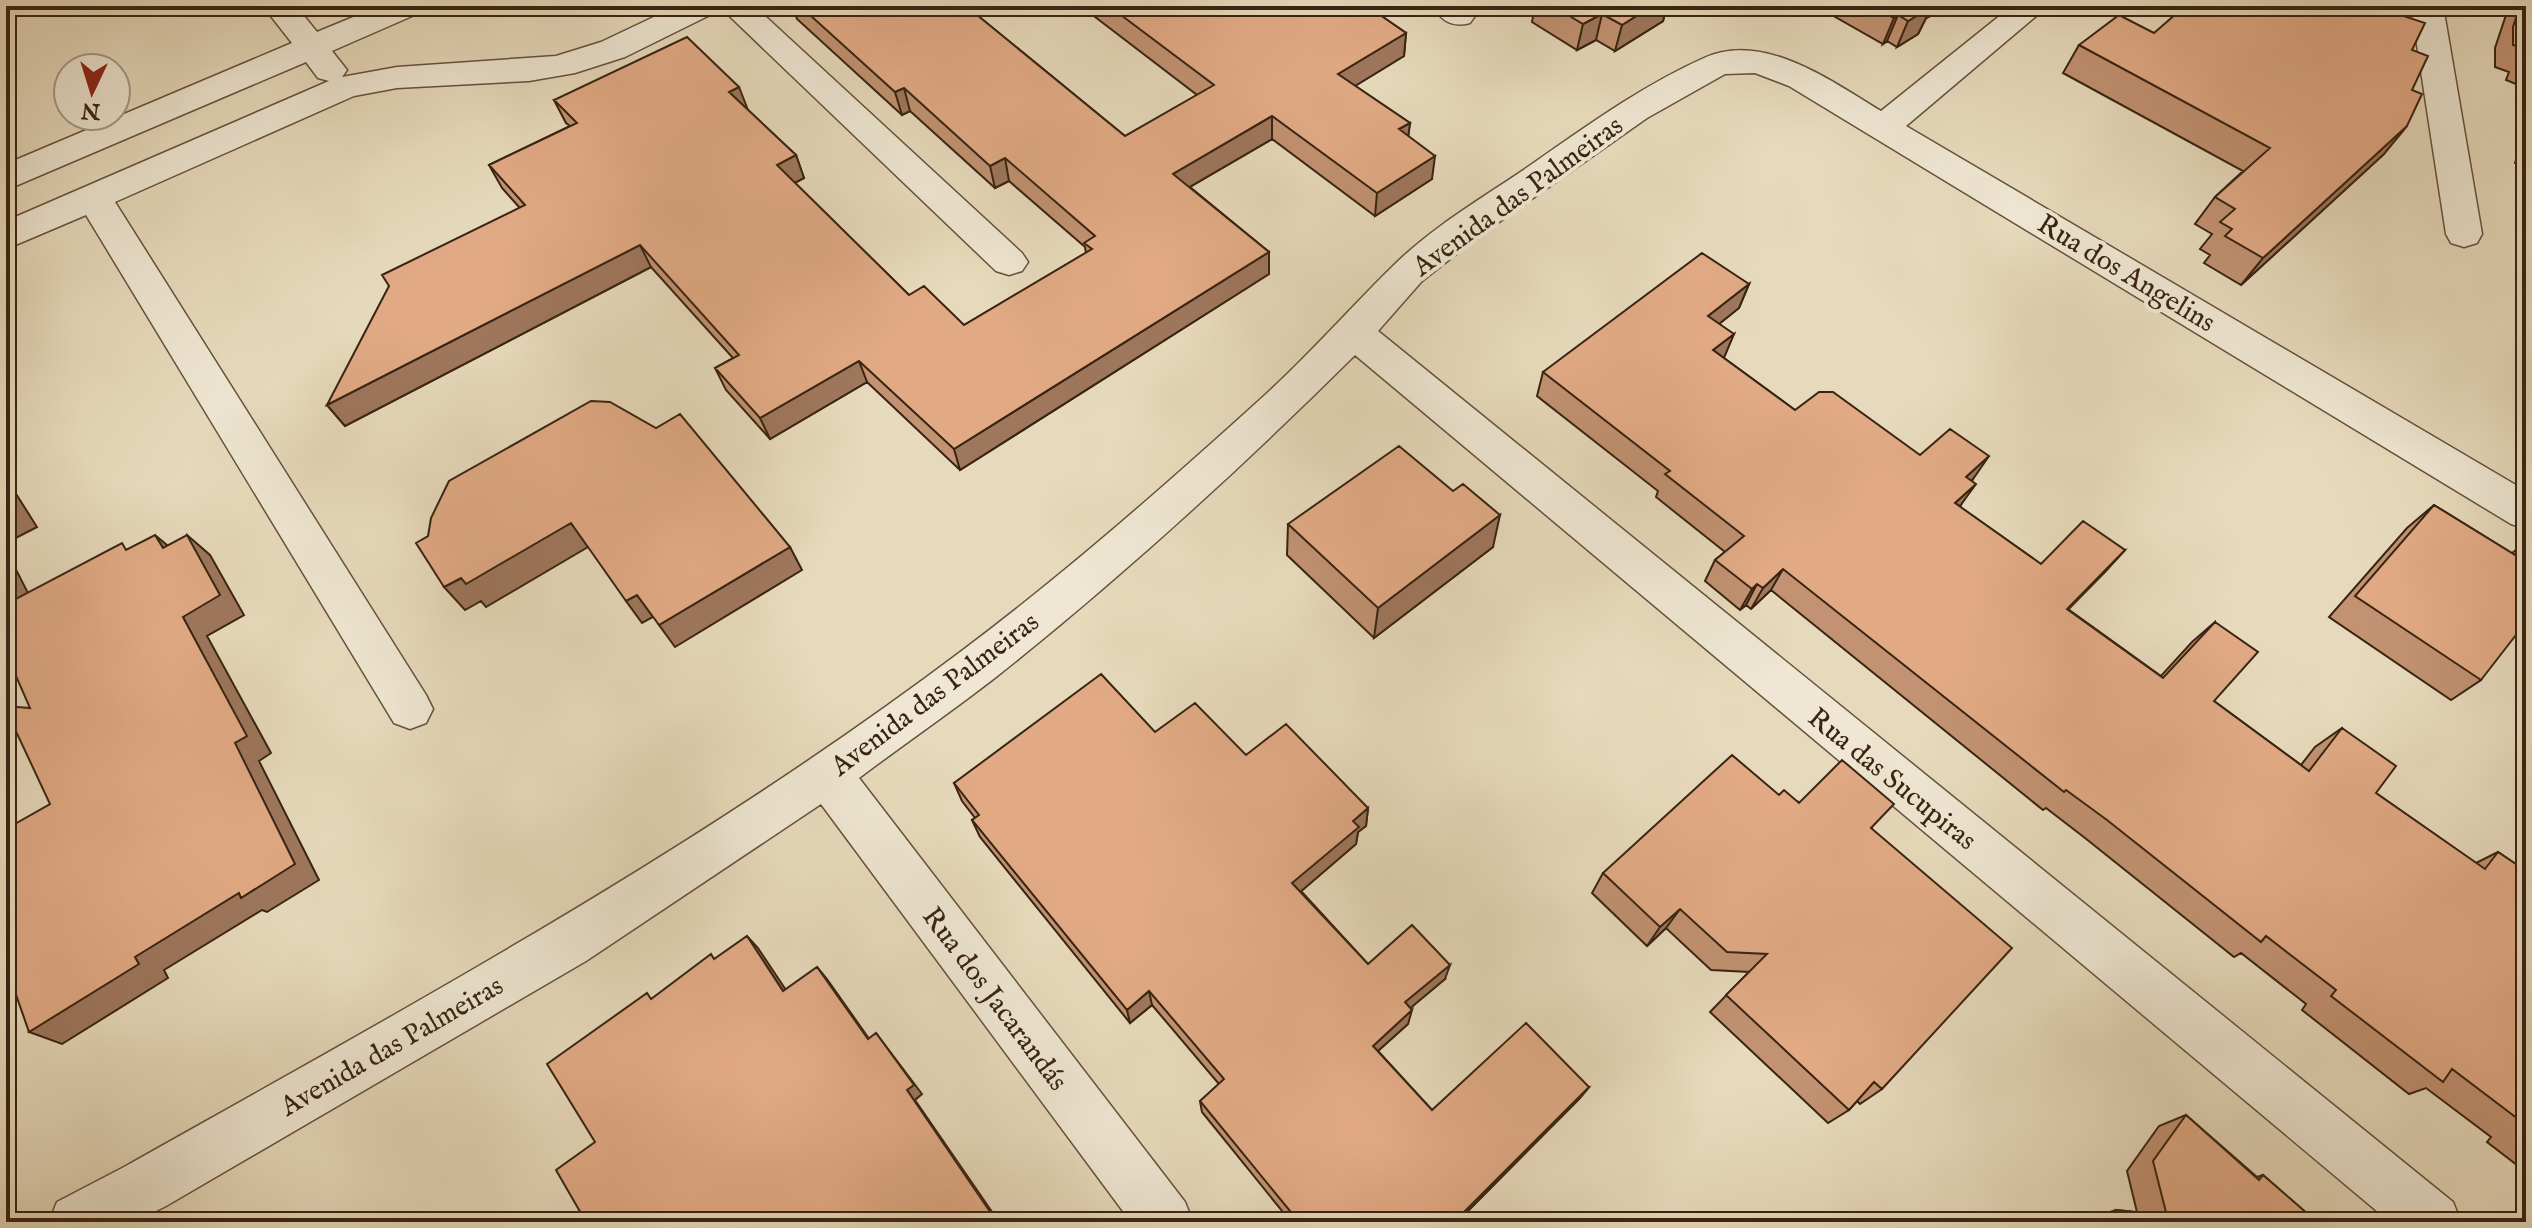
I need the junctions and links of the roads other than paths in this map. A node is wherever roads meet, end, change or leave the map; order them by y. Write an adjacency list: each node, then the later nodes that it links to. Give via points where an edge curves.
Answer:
1 (279, 6): 7 (street)
2 (408, 6): 7 (street)
3 (703, 6): 9 (street, via 591,59 557,67 404,75)
4 (735, 6): 15 (street)
5 (2032, 6): 10 (street)
6 (2427, 6): 13 (street)
7 (311, 48): 9 (street); 11 (street)
8 (1718, 64): 10 (street, Rua dos Angelins, via 1740,61 1774,67); 16 (street, Avenida das Palmeiras, via 1635,110 1469,225 1409,272)
9 (344, 87): 12 (street)
10 (1884, 126): 17 (street, Rua dos Angelins)
11 (6, 178)
12 (94, 198): 14 (street); 18 (street)
13 (2464, 234)
14 (6, 236)
15 (1009, 262)
16 (1354, 333): 19 (street, Avenida das Palmeiras, via 1131,538 980,663); 22 (street, Rua das Sucupiras)
17 (2526, 512)
18 (410, 709)
19 (827, 774): 20 (street, Avenida das Palmeiras, via 568,944); 21 (street, Rua dos Jacarandás)
20 (77, 1222)
21 (1165, 1222)
22 (2433, 1222)

